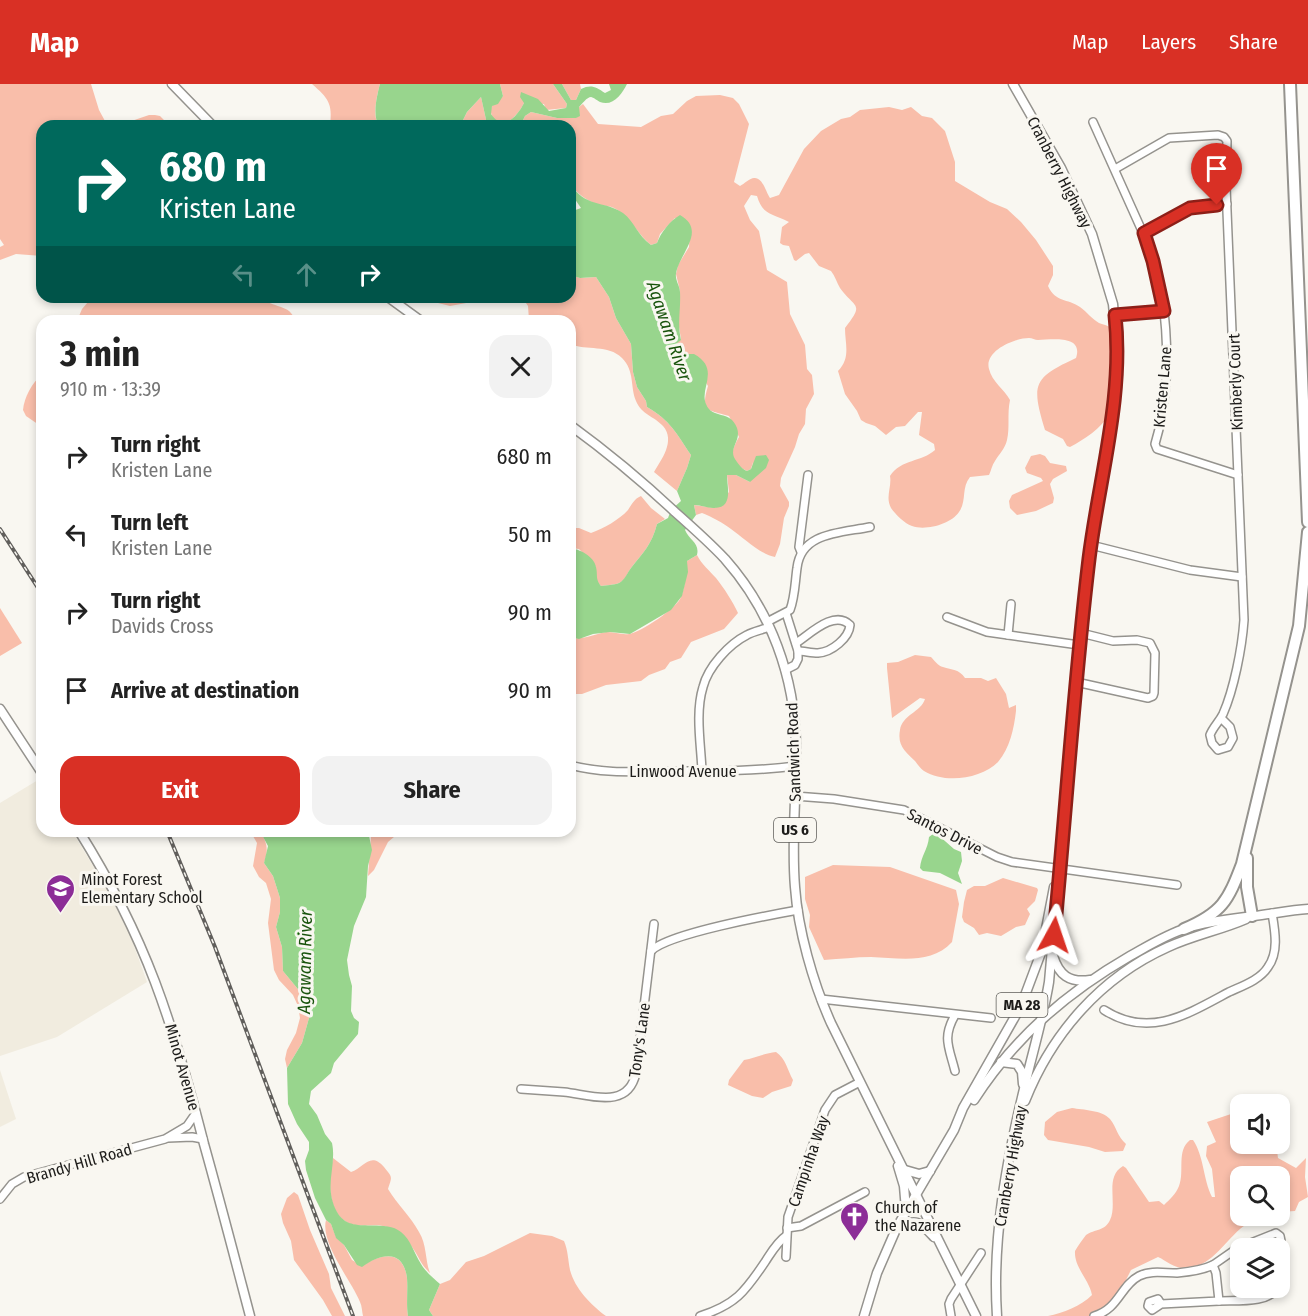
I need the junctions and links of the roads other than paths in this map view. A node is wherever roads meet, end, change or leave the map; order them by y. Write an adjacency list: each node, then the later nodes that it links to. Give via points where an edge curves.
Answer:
1 (172, 84): 4 (main road)
2 (1013, 84): 12 (main road, Cranberry Highway / MA 28, via 1079,204 1098,252)
3 (1290, 84): 16 (highway)
4 (207, 120)
5 (1093, 122): 6 (street, Kristen Lane)
6 (1115, 169): 7 (street, Kimberly Court, via 1169,138 1225,138); 8 (street, Kristen Lane)
7 (1227, 204): 8 (street, via 1190,208); 15 (street, Kimberly Court)
8 (1144, 233): 10 (street, Kristen Lane)
9 (396, 303): 11 (main road)
10 (1164, 311): 12 (street); 15 (street, Kristen Lane, via 1167,367 1155,446 1159,451)
11 (413, 315)
12 (1115, 315): 19 (main road, Cranberry Highway / MA 28, via 1116,386)
13 (576, 429): 25 (main road, Sandwich Road / US 6, via 690,525 730,566)
14 (808, 475): 20 (street)
15 (1238, 475): 21 (street, Kimberly Court)
16 (1308, 522)
17 (870, 528): 20 (street, via 823,537)
18 (1308, 532): 40 (highway, via 1299,626)
19 (1091, 545): 21 (street, via 1190,570); 26 (main road, Cranberry Highway / MA 28)
20 (801, 552): 23 (street, via 792,603)
21 (1242, 577): 33 (street, Kimberly Court, via 1244,626)
22 (1011, 604): 27 (street)
23 (786, 613): 25 (street); 29 (street)
24 (947, 617): 27 (street)
25 (768, 624): 30 (main road, Sandwich Road / US 6); 37 (street, via 746,635 721,657 705,681 700,704)
26 (1081, 633): 28 (main road, Cranberry Highway / MA 28); 31 (street, via 1116,641 1150,642 1156,665 1153,696)
27 (1008, 635): 28 (street)
28 (1079, 645): 31 (main road, Cranberry Highway / MA 28)
29 (797, 647): 29 (street, via 825,624 841,620 850,624 844,639 831,648 819,653); 30 (street, via 797,662)
30 (785, 670): 36 (main road, Sandwich Road / US 6, via 794,716)
31 (1076, 682): 41 (main road, Cranberry Highway / MA 28)
32 (0, 709): 34 (main road)
33 (1221, 718): 33 (street, via 1210,738 1218,750 1228,747 1233,738 1230,727)
34 (36, 764)
35 (576, 766): 37 (street, Linwood Avenue)
36 (796, 766): 37 (street, Linwood Avenue); 38 (main road, Sandwich Road / US 6)
37 (702, 771)
38 (795, 796): 41 (street, Santos Drive, via 904,810 997,858); 44 (main road, Sandwich Road / US 6, via 794,876)
39 (82, 837): 62 (main road, Minot Avenue, via 146,960 175,1038)
40 (1248, 839): 46 (highway, via 1246,875); 48 (highway, via 1235,880 1221,906 1207,919)
41 (1058, 869): 42 (street, Santos Drive); 50 (main road, Cranberry Highway / MA 28); 64 (main road, Cranberry Highway / MA 28, via 1042,950 1028,991)
42 (1177, 885)
43 (1308, 909): 45 (main road)
44 (798, 910): 49 (street, via 682,936); 52 (main road, Sandwich Road / US 6)
45 (1272, 913): 46 (main road); 53 (street, via 1274,953 1267,969 1254,979 1199,1008 1162,1021 1131,1023)
46 (1252, 916): 48 (main road); 63 (main road, via 1153,954 1098,993 1053,1045)
47 (654, 924): 49 (street, Tony's Lane)
48 (1184, 929): 51 (main road)
49 (651, 951): 60 (street, Tony's Lane, via 636,1072 630,1087 605,1098)
50 (1052, 954): 51 (main road, via 1057,968 1067,978); 56 (main road, Cranberry Highway / MA 28)
51 (1090, 980): 56 (main road)
52 (821, 999): 54 (street); 59 (main road, Sandwich Road / US 6)
53 (1104, 1010)
54 (955, 1015): 55 (street); 58 (street, via 946,1036)
55 (991, 1018)
56 (1042, 1018): 57 (main road, Cranberry Highway); 61 (main road, Cranberry Highway / MA 28)
57 (1001, 1062): 61 (main road, via 1019,1066); 64 (main road, Cranberry Highway)
58 (955, 1071)
59 (860, 1082): 67 (main road, Sandwich Road / US 6); 75 (street, Campinha Way, via 835,1095 827,1105)
60 (521, 1089)
61 (1023, 1091): 63 (main road, Cranberry Highway / MA 28)
62 (196, 1113): 65 (street, Brandy Hill Road, via 188,1126); 66 (main road, Minot Avenue)
63 (1016, 1126): 92 (main road, Cranberry Highway / MA 28, via 998,1248)
64 (954, 1130): 69 (main road, Cranberry Highway / MA 28)
65 (165, 1139): 66 (street, Brandy Hill Road); 72 (street, Brandy Hill Road, via 28,1175 12,1184)
66 (203, 1139): 87 (main road, Minot Avenue)
67 (892, 1148): 68 (main road, Sandwich Road / US 6); 73 (main road, Sandwich Road / US 6, via 904,1186)
68 (905, 1170): 69 (main road, via 919,1174); 71 (main road, Sandwich Road / US 6)
69 (930, 1171): 71 (main road, Cranberry Highway / MA 28)
70 (865, 1192): 75 (street)
71 (916, 1193): 73 (main road, Cranberry Highway / MA 28); 78 (main road, Sandwich Road / US 6)
72 (0, 1199)
73 (906, 1210): 74 (main road, Cranberry Highway)
74 (897, 1227): 78 (main road, via 916,1222); 89 (main road, Cranberry Highway)
75 (786, 1232): 81 (street, Campinha Way); 88 (street, via 736,1299)
76 (1263, 1238): 77 (street, via 1275,1233)
77 (1280, 1238)
78 (942, 1247): 83 (main road, Sandwich Road / US 6)
79 (981, 1253): 83 (street)
80 (1230, 1253): 82 (street)
81 (786, 1257)
82 (1213, 1265): 85 (street); 93 (street, via 1139,1276 1113,1306)
83 (960, 1285): 90 (street, via 950,1301); 91 (main road, Sandwich Road / US 6)
84 (1255, 1298): 85 (street)
85 (1219, 1301): 86 (street)
86 (1161, 1304)
87 (250, 1316)
88 (700, 1316)
89 (864, 1316)
90 (951, 1316)
91 (976, 1316)
92 (997, 1316)
93 (1094, 1316)

